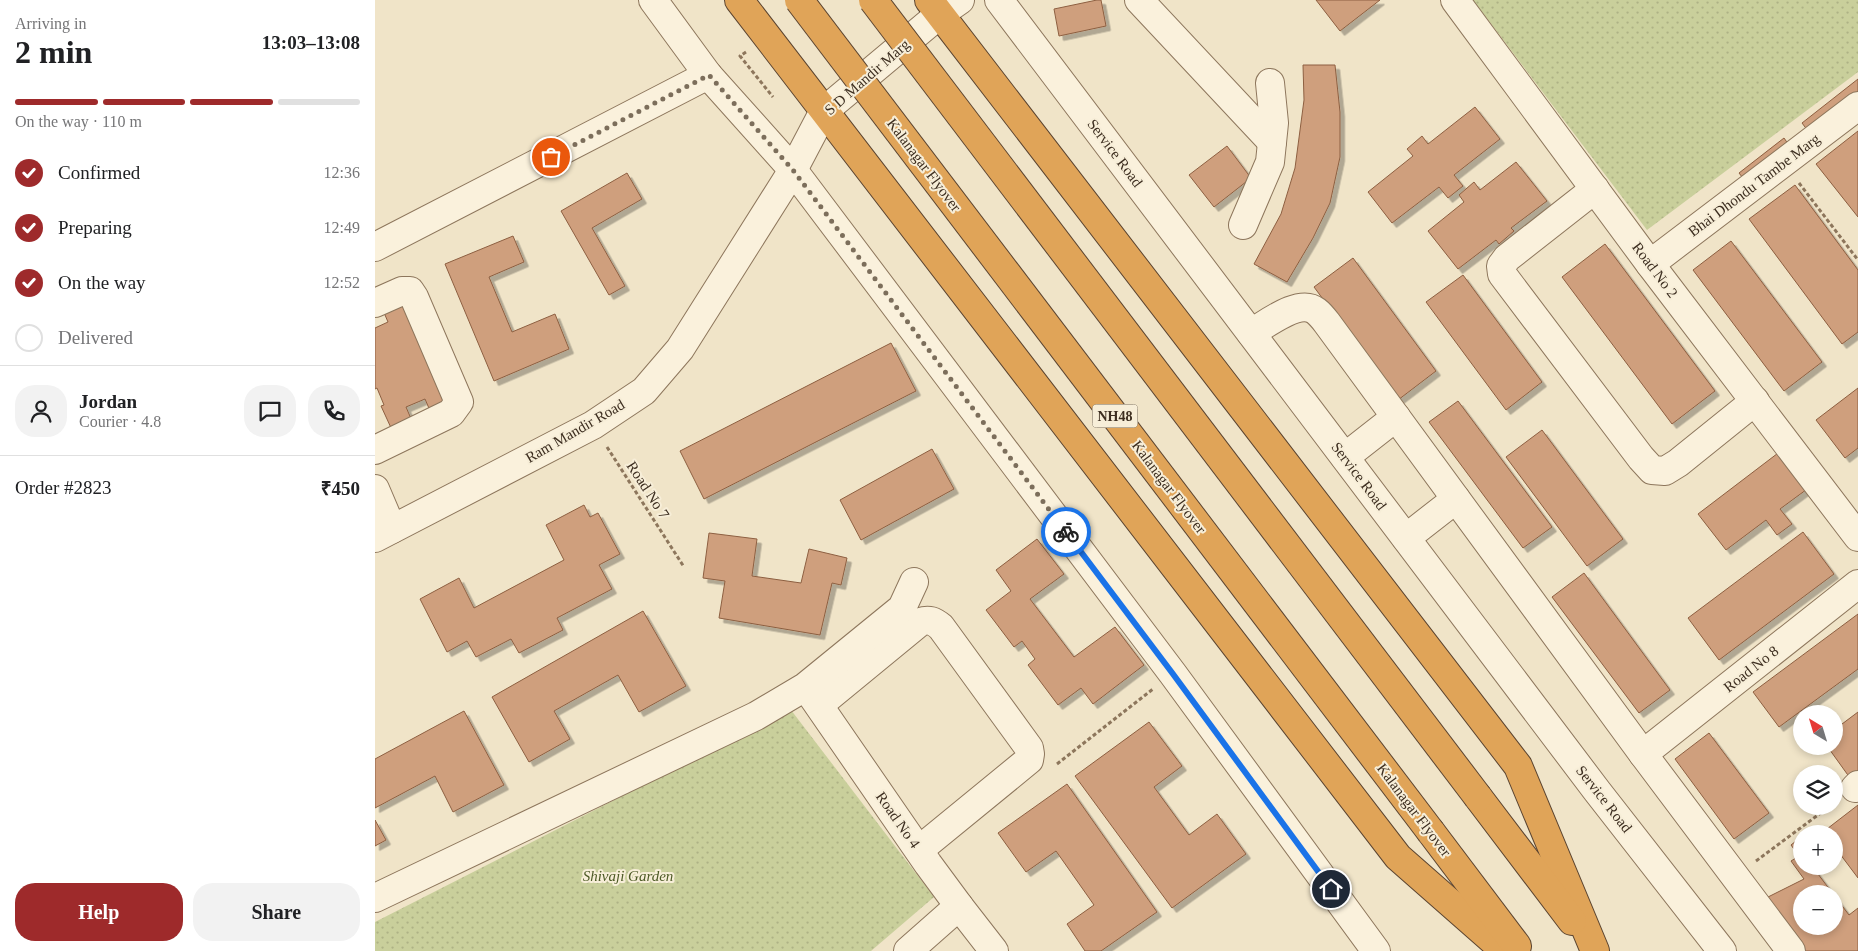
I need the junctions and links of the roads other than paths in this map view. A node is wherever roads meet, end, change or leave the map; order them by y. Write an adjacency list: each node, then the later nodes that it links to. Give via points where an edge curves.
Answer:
1 (653, 0): 9 (street)
2 (739, 0): 12 (highway)
3 (799, 0): 41 (highway, Kalanagar Flyover / NH48, bridge)
4 (873, 0): 42 (highway, bridge)
5 (999, 0): 20 (street, Service Road)
6 (1139, 0): 13 (street)
7 (1455, 0): 15 (street, Road No 2)
8 (943, 5): 12 (street, S D Mandir Marg); 42 (highway, via 1518,766)
9 (709, 75): 14 (street); 17 (street)
10 (1270, 83): 13 (street)
11 (1858, 106): 18 (street, Bhai Dhondu Tambe Marg)
12 (824, 111): 14 (street, S D Mandir Marg); 40 (highway, via 1398,858)
13 (1272, 142): 16 (street, via 1270,162)
14 (793, 170): 27 (street, Ram Mandir Road, via 680,349 644,391 593,425); 39 (street, via 1173,674)
15 (1595, 189): 18 (street, Road No 2); 21 (street, via 1507,258 1501,266 1502,274 1514,290 1652,470 1665,472)
16 (1243, 226)
17 (375, 247)
18 (1650, 264): 21 (street, Road No 2)
19 (375, 304): 23 (street, via 402,290 410,291 459,402 451,413)
20 (1251, 333): 22 (street, via 1295,308 1307,307 1316,311); 24 (street, Service Road)
21 (1755, 401): 28 (street, Road No 2)
22 (1396, 417): 24 (street); 26 (street)
23 (375, 450)
24 (1345, 457): 29 (street, Service Road)
25 (375, 489): 27 (street)
26 (1456, 499): 29 (street); 33 (street)
27 (383, 533)
28 (1858, 537)
29 (1406, 538): 43 (street, Service Road)
30 (914, 582): 32 (street, via 902,608)
31 (1858, 584): 33 (street, Road No 8)
32 (812, 696): 34 (street, Road No 4); 34 (street, via 920,622 934,621 1029,748 1029,760); 35 (street, via 756,716)
33 (1643, 754): 44 (street)
34 (919, 850): 36 (street, Road No 4)
35 (375, 898)
36 (959, 906): 37 (street, Road No 4); 38 (street)
37 (987, 948)
38 (908, 951)
39 (1376, 951)
40 (1505, 951)
41 (1521, 951)
42 (1595, 951)
43 (1722, 951)
44 (1791, 951)

